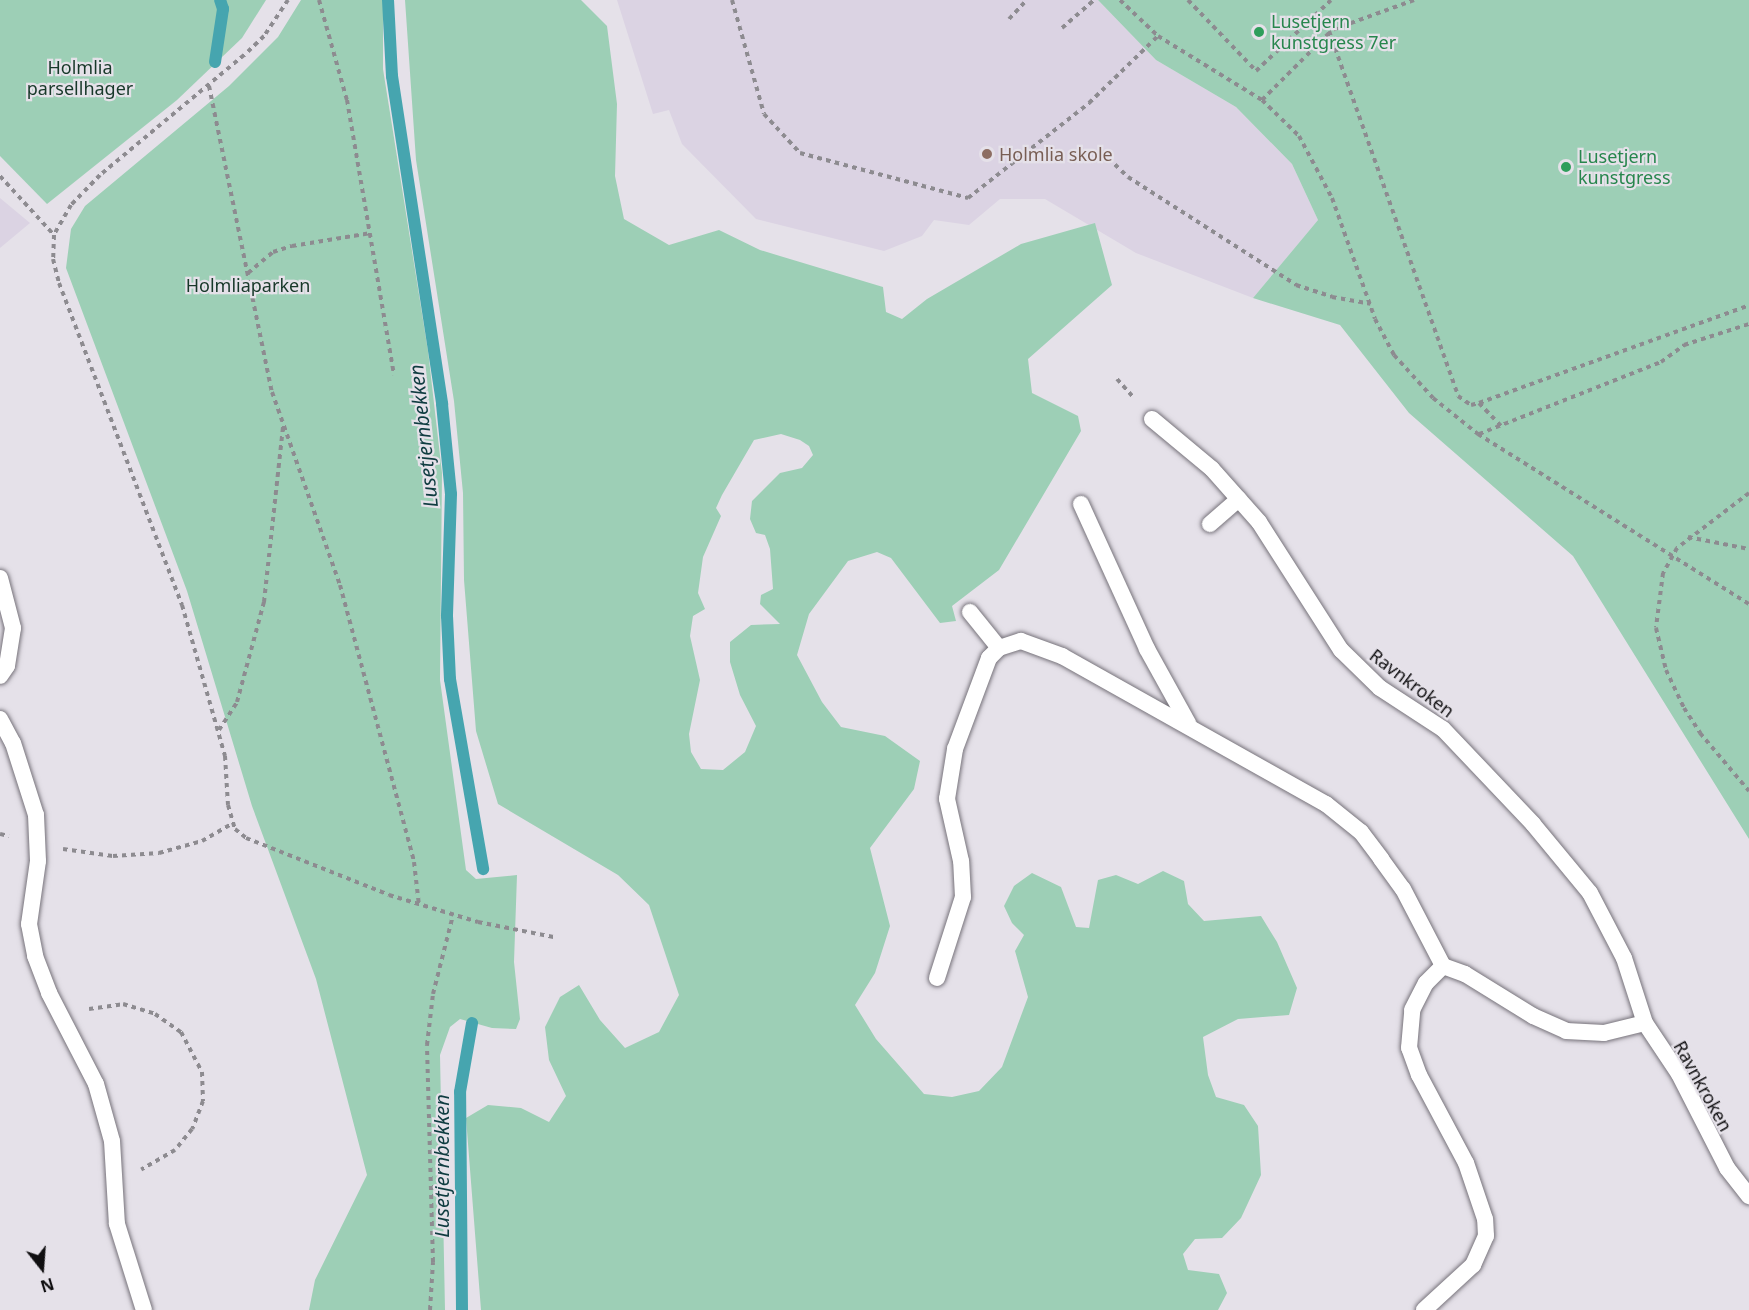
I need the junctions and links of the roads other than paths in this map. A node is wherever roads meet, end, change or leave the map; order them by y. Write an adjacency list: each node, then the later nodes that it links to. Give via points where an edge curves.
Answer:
1 (1152, 419): 2 (lane, Ravnkroken, via 1212,469)
2 (1239, 499): 4 (lane); 13 (lane, Ravnkroken, via 1259,522 1341,651 1380,688 1443,729 1533,824 1590,893 1624,958)
3 (1081, 504): 10 (lane, via 1147,648)
4 (1210, 524)
5 (0, 578): 8 (lane, via 13,628 7,666)
6 (970, 612): 7 (lane)
7 (999, 648): 10 (lane, via 1021,641 1036,644); 12 (lane, via 981,674 955,749 947,798 961,861 963,897)
8 (0, 676)
9 (0, 719): 15 (lane, via 13,743 32,800 38,843 30,932 39,973 96,1084 112,1141 117,1224)
10 (1188, 723): 11 (lane, via 1326,804 1361,832 1403,889)
11 (1443, 966): 13 (lane, via 1472,977 1533,1016 1566,1031 1604,1033); 16 (lane, via 1426,983 1412,1010 1409,1048 1419,1075 1466,1163 1483,1209 1486,1236 1473,1265)
12 (937, 978)
13 (1645, 1023): 14 (lane, Ravnkroken, via 1679,1074 1727,1168)
14 (1749, 1196)
15 (144, 1310)
16 (1424, 1310)

